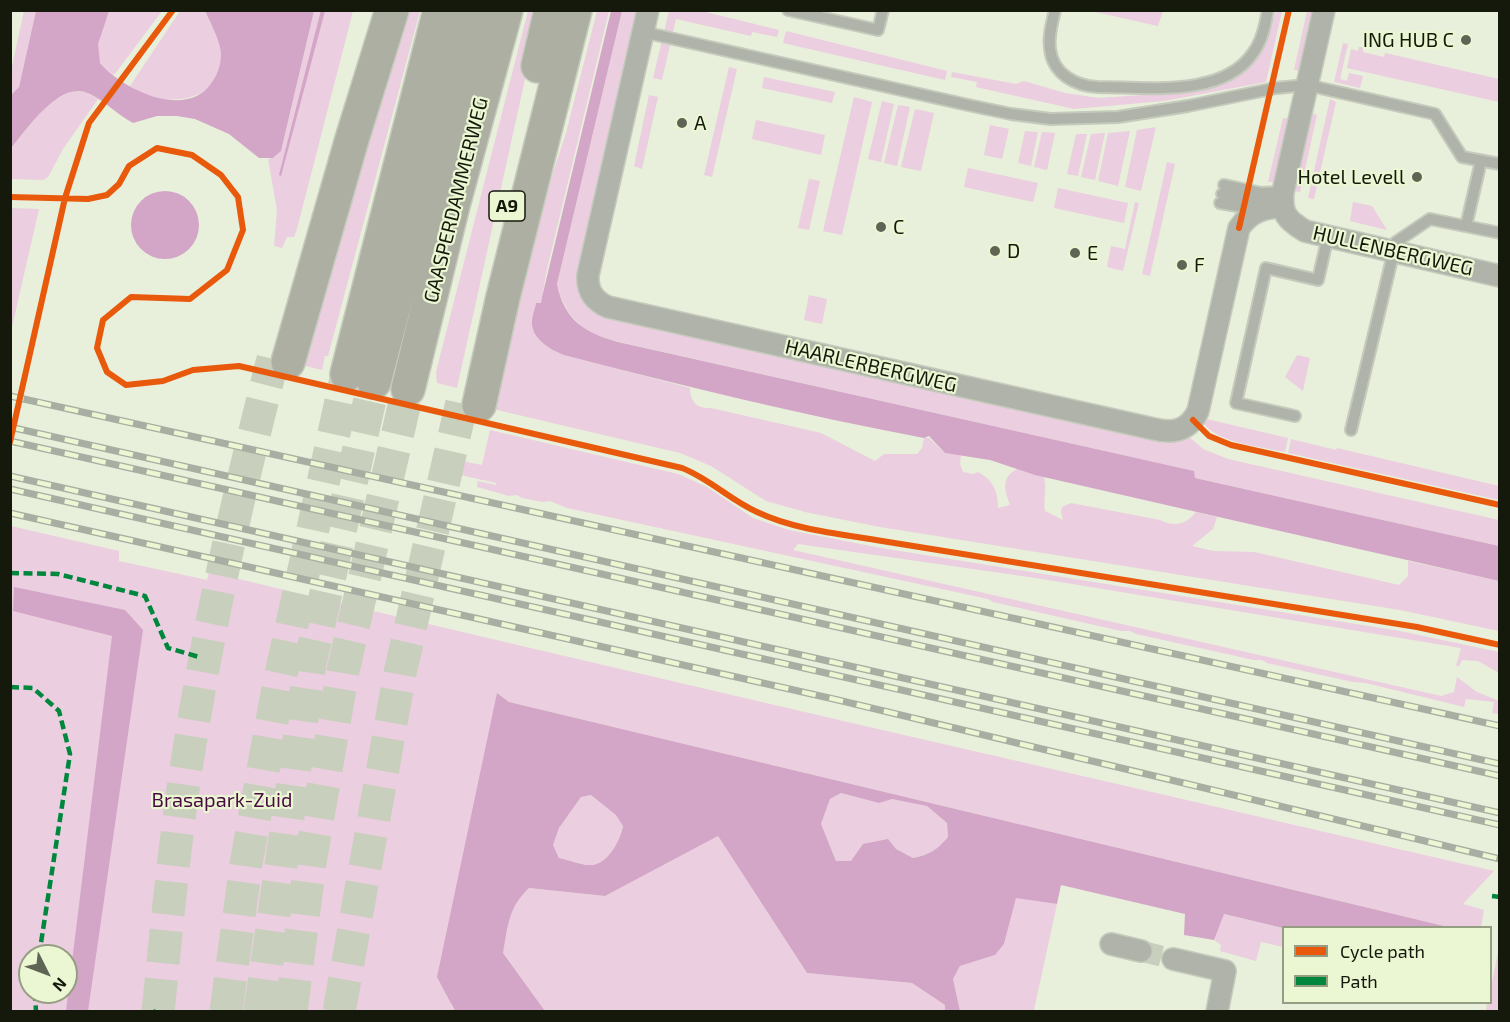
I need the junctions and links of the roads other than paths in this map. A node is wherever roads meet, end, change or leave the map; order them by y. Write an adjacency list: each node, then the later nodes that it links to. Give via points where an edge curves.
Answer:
1 (374, 10): 24 (highway, via 317,199 280,361)
2 (392, 10): 24 (highway)
3 (440, 10): 4 (highway, GAASPERDAMMERWEG, via 361,378)
4 (472, 10)
5 (506, 10): 28 (highway, GAASPERDAMMERWEG)
6 (551, 10): 7 (highway, A9, via 471,403 503,297)
7 (575, 10)
8 (648, 10): 14 (street, HAARLERBERGWEG)
9 (788, 10): 10 (lane, via 878,30)
10 (883, 10)
11 (1055, 10): 12 (lane, via 1049,38 1052,59 1075,83 1086,87 1182,87 1219,80 1237,70 1261,39)
12 (1268, 10)
13 (1324, 10): 15 (street)
14 (649, 34): 15 (lane, via 968,105 1051,119 1118,117); 20 (street, HAARLERBERGWEG, via 588,275 593,296 608,307 1172,432 1188,424 1198,411 1239,228 1245,219)
15 (1307, 85): 16 (lane, via 1435,114 1462,157); 19 (street)
16 (1481, 161): 17 (lane); 21 (lane)
17 (1500, 164)
18 (333, 165): 24 (lane)
19 (1283, 200): 20 (street); 20 (lane, via 1261,193 1222,194); 23 (street, HULLENBERGWEG, via 1291,222 1305,231)
20 (1261, 210)
21 (1466, 226): 22 (lane); 25 (lane, via 1430,219 1396,242)
22 (1500, 233)
23 (1328, 236): 25 (street, HULLENBERGWEG); 29 (lane, via 1318,280 1266,268 1236,403)
24 (322, 242): 27 (lane)
25 (1393, 252): 26 (street, HULLENBERGWEG); 30 (lane)
26 (1500, 276)
27 (286, 327)
28 (408, 389)
29 (1294, 416)
30 (1351, 430)
31 (1111, 944): 32 (street)
32 (1141, 951)
33 (1173, 959): 34 (street, via 1226,971)
34 (1217, 1011)

